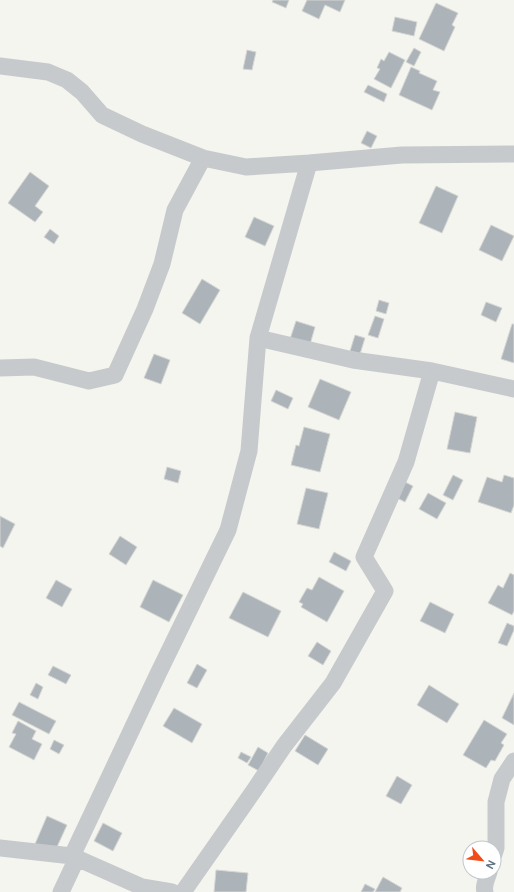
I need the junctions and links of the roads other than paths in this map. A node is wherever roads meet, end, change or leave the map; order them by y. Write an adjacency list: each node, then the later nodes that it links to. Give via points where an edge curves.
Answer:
1 (0, 66): 3 (street, via 48,72 67,80 82,92 102,115)
2 (514, 154): 4 (street, via 402,156)
3 (203, 158): 4 (street, via 246,167); 6 (street, via 175,210 162,264 115,375 89,381 34,367)
4 (309, 163): 5 (street)
5 (258, 338): 7 (street, via 352,360); 12 (street, via 249,451 228,530 157,676)
6 (0, 368)
7 (432, 370): 8 (street); 16 (street, via 406,462 364,557 385,591 333,683 284,746)
8 (514, 389)
9 (513, 765): 10 (street, via 502,779 496,802)
10 (496, 840)
11 (0, 848): 12 (street)
12 (74, 857): 14 (street); 15 (street, via 142,887)
13 (487, 880): 17 (street)
14 (61, 892)
15 (172, 892)
16 (183, 892)
17 (485, 892)

